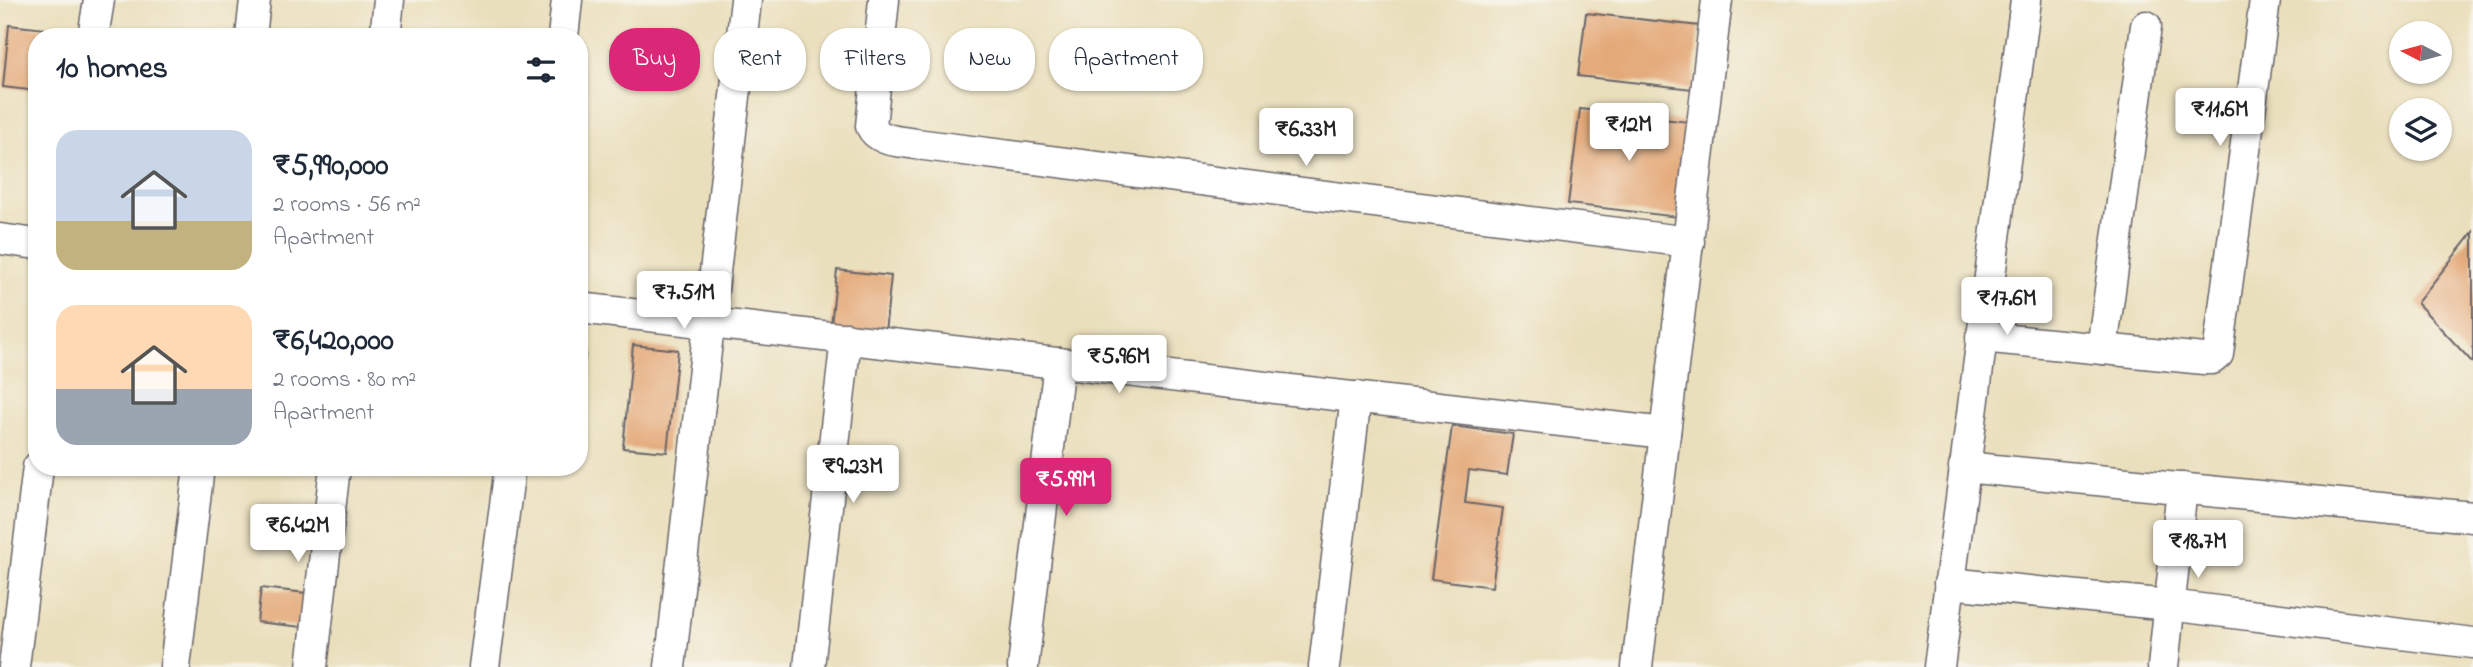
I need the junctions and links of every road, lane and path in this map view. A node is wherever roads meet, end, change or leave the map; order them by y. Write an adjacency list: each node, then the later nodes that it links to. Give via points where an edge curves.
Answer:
1 (99, 0): 11 (street)
2 (255, 0): 12 (street)
3 (389, 0): 13 (street)
4 (567, 0): 14 (street)
5 (746, 0): 19 (street)
6 (884, 0): 16 (street, via 871,126 882,138)
7 (1717, 0): 16 (street)
8 (2026, 0): 20 (street)
9 (2265, 0): 22 (street, via 2218,354 2204,359)
10 (2146, 26): 22 (street)
11 (94, 28)
12 (252, 28)
13 (386, 28)
14 (564, 28)
15 (0, 239): 17 (street)
16 (1689, 242): 25 (street)
17 (28, 243)
18 (588, 309): 19 (street)
19 (710, 324): 21 (street); 40 (street)
20 (1981, 337): 22 (street); 26 (street)
21 (846, 338): 23 (street); 41 (street)
22 (2102, 349)
23 (1059, 363): 24 (street); 42 (street)
24 (1356, 397): 25 (street); 43 (street)
25 (1665, 433): 44 (street)
26 (1964, 467): 31 (street); 33 (street)
27 (37, 476): 36 (street)
28 (198, 476): 37 (street)
29 (334, 476): 38 (street)
30 (509, 476): 39 (street)
31 (2182, 488): 32 (street); 34 (street)
32 (2473, 517)
33 (1949, 583): 34 (street); 45 (street)
34 (2169, 605): 35 (street); 46 (street)
35 (2473, 643)
36 (14, 666)
37 (175, 667)
38 (312, 667)
39 (484, 667)
40 (670, 667)
41 (809, 667)
42 (1023, 667)
43 (1324, 667)
44 (1637, 667)
45 (1939, 667)
46 (2163, 667)

